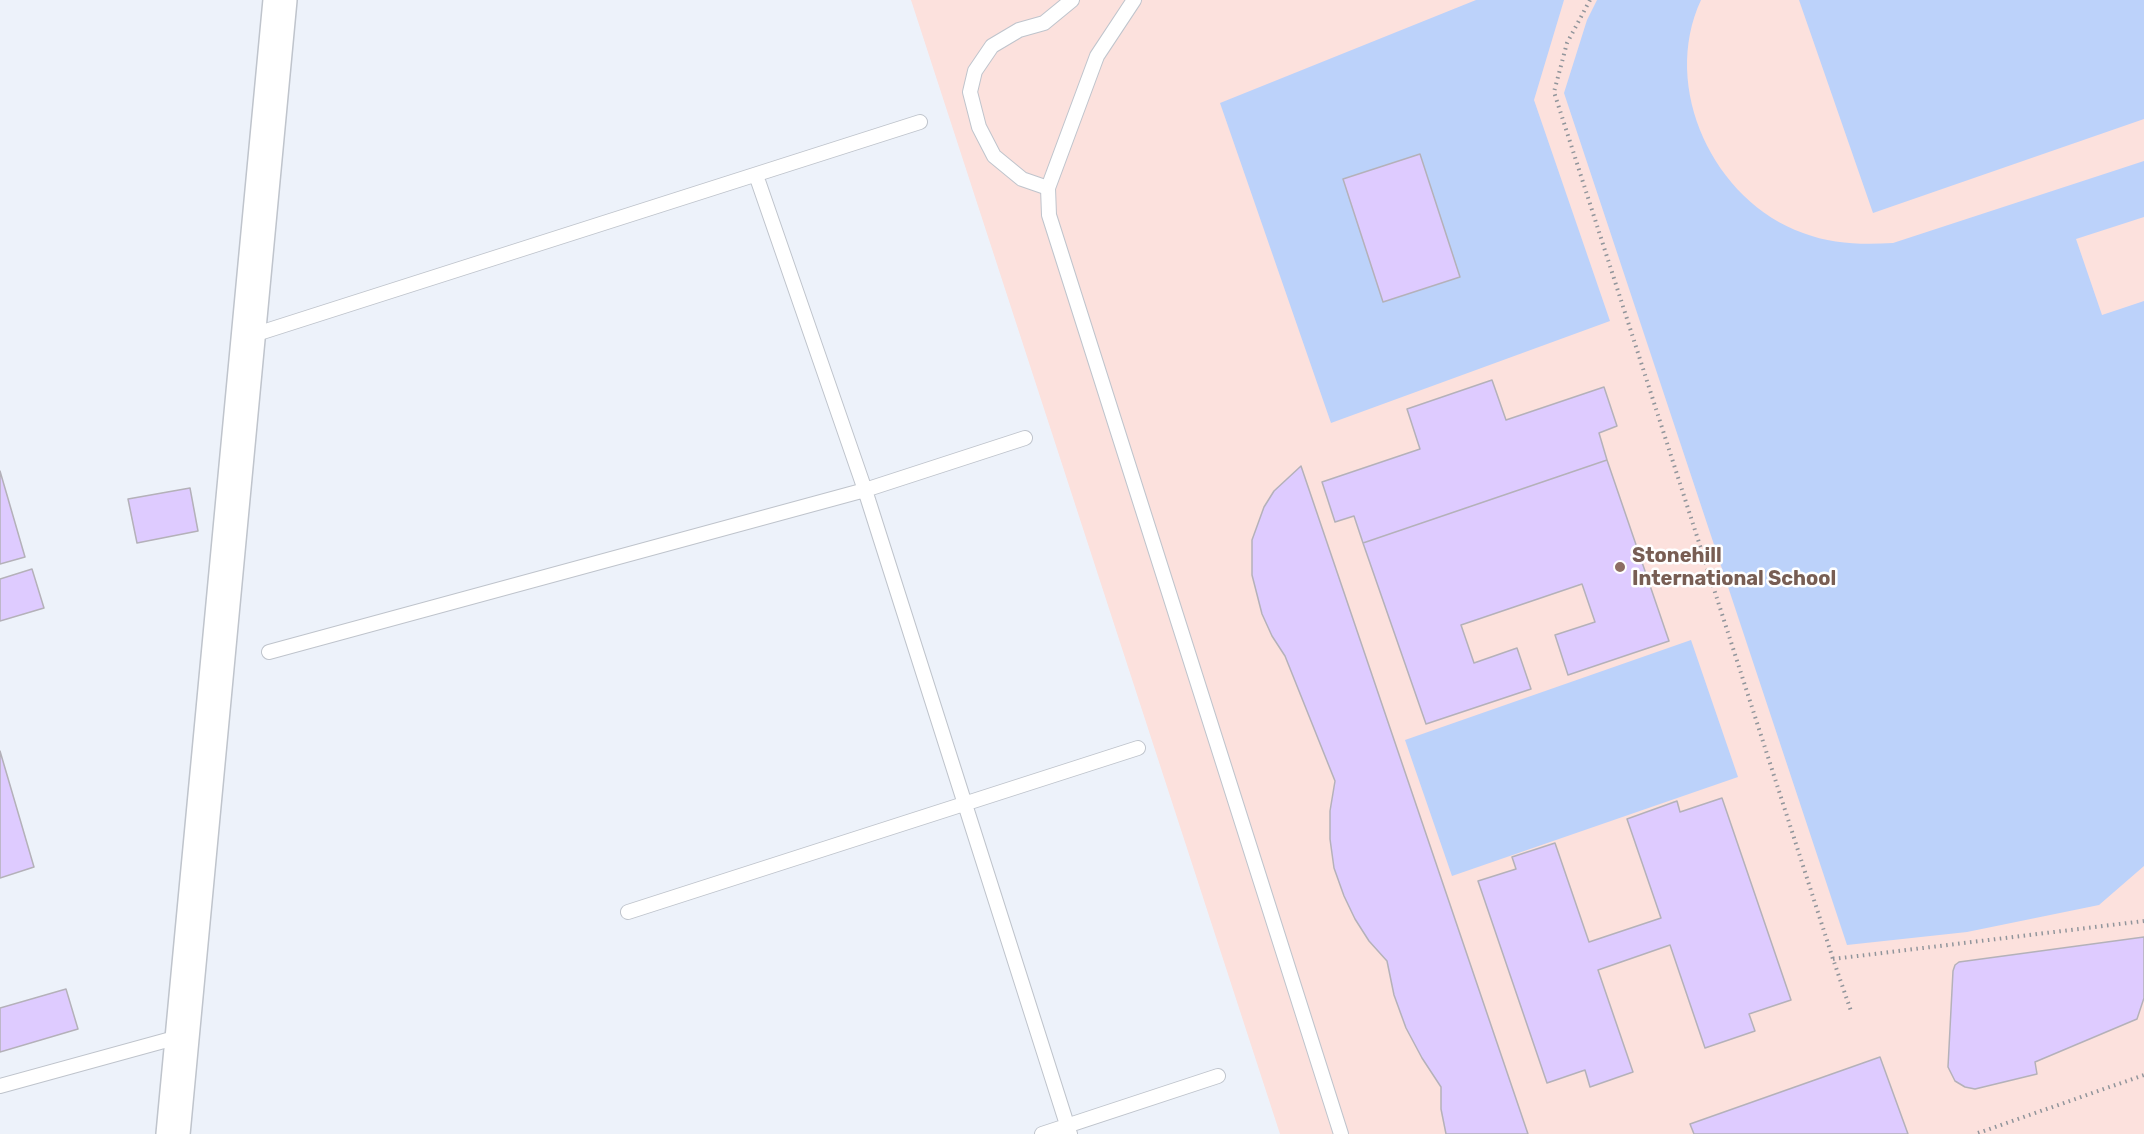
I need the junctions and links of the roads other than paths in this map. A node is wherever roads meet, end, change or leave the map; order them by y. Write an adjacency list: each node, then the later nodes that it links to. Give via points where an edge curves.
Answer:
1 (280, 0): 7 (street)
2 (1072, 0): 6 (lane, via 1044,23 1019,30 992,46 975,71 970,92 979,127 994,156 1022,179)
3 (1134, 0): 6 (lane, via 1097,56)
4 (920, 122): 5 (lane)
5 (756, 175): 7 (lane); 9 (lane)
6 (1048, 188): 20 (lane, via 1048,215)
7 (248, 336): 14 (street)
8 (1026, 438): 9 (lane)
9 (865, 490): 10 (lane); 12 (lane)
10 (269, 651)
11 (1138, 748): 12 (lane)
12 (964, 804): 13 (lane); 17 (lane)
13 (628, 912)
14 (182, 1036): 16 (lane); 18 (street)
15 (1218, 1076): 17 (lane)
16 (0, 1086)
17 (1068, 1130): 19 (lane)
18 (173, 1134)
19 (1041, 1134)
20 (1341, 1134)

